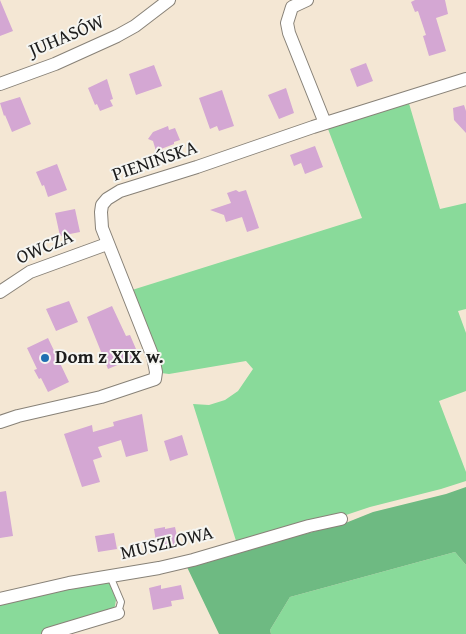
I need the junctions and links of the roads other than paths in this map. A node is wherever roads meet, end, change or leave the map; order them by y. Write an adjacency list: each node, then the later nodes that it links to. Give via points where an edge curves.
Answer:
1 (169, 0): 4 (street, JUHASÓW, via 117,36)
2 (307, 0): 5 (street, via 292,7 287,23)
3 (466, 80): 5 (street, PIENIŃSKA)
4 (0, 84)
5 (325, 123): 6 (street, PIENIŃSKA, via 112,195 101,212)
6 (107, 244): 7 (street, OWCZA, via 30,272); 8 (street, PIENIŃSKA, via 153,357 154,379 101,397)
7 (0, 292)
8 (0, 422)
9 (341, 520): 10 (street, MUSZLOWA, via 309,526 193,560)
10 (110, 576): 11 (street, MUSZLOWA); 12 (lane, via 121,602)
11 (0, 599)
12 (118, 613): 13 (street)
13 (48, 634)

